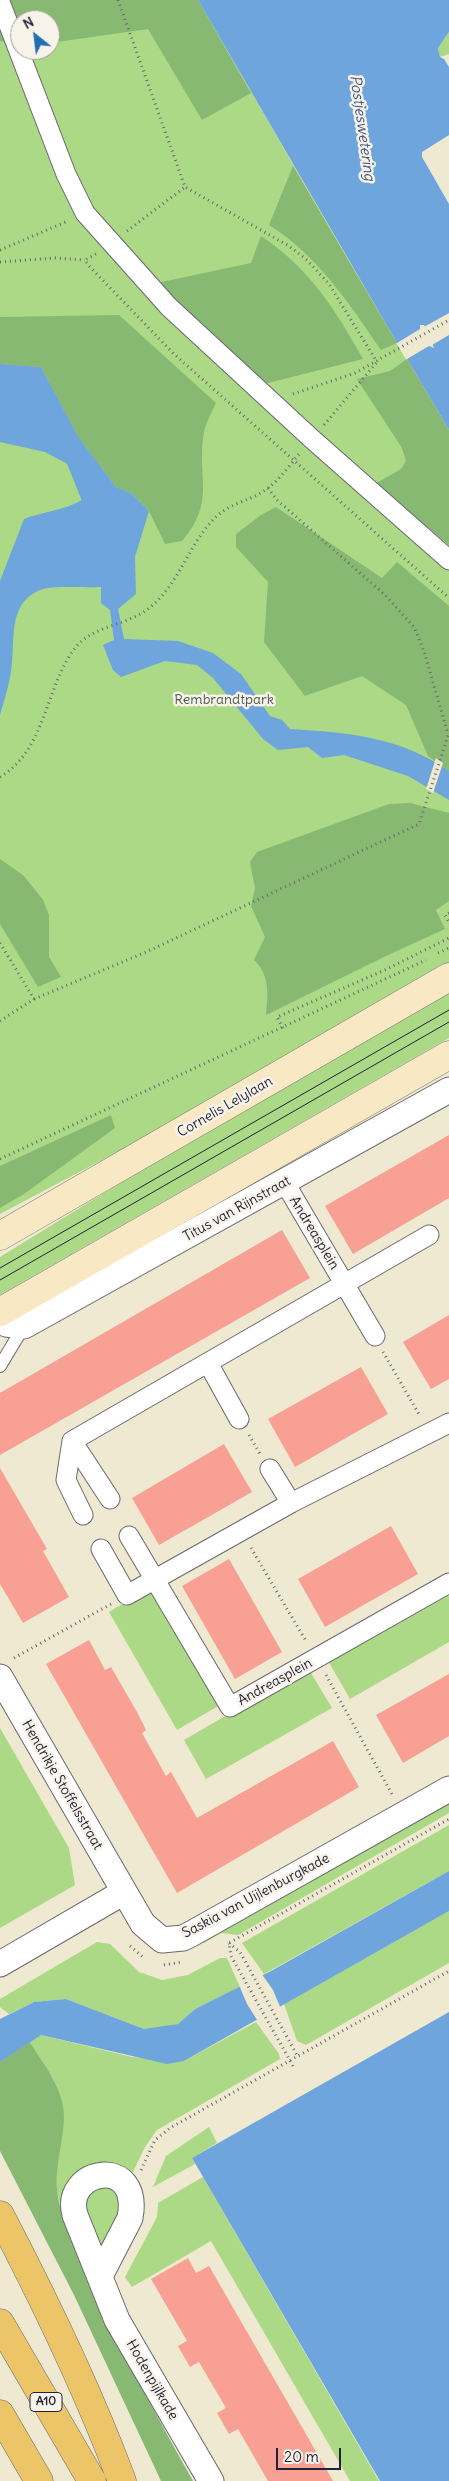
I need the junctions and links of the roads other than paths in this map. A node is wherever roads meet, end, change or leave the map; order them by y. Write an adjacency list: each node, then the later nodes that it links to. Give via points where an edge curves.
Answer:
1 (0, 2): 2 (street, via 66,174 85,213 169,307)
2 (449, 560)
3 (449, 977): 8 (main road, Cornelis Lelylaan)
4 (449, 1055): 10 (main road)
5 (449, 1090): 6 (street, Titus van Rijnstraat)
6 (285, 1183): 9 (street, Andreasplein); 12 (street, Titus van Rijnstraat)
7 (429, 1235): 9 (street, Andreasplein)
8 (0, 1236)
9 (344, 1283): 13 (street, Andreasplein); 14 (street, Andreasplein)
10 (0, 1312)
11 (0, 1320): 12 (street)
12 (24, 1326): 15 (lane)
13 (375, 1336)
14 (208, 1363): 16 (street); 18 (street, Andreasplein)
15 (0, 1366)
16 (239, 1419)
17 (449, 1424): 21 (street)
18 (72, 1441): 20 (street); 22 (street, via 66,1480)
19 (270, 1469): 21 (street)
20 (110, 1499)
21 (291, 1503): 25 (street)
22 (82, 1515)
23 (129, 1536): 25 (street, Andreasplein)
24 (102, 1549): 25 (street, via 127,1595)
25 (154, 1579): 26 (street, Andreasplein, via 230,1708)
26 (449, 1583)
27 (4, 1669): 28 (street, Hendrikje Stoffelsstraat)
28 (8, 1705): 30 (street, Hendrikje Stoffelsstraat)
29 (449, 1789): 30 (street, Saskia van Uijlenburgkade, via 183,1938 162,1940 143,1924)
30 (124, 1892): 31 (street)
31 (0, 1964)
32 (0, 2215): 38 (highway, via 72,2362)
33 (100, 2276): 33 (street, Hodenpijlkade, via 72,2205 76,2191 96,2175 111,2174 122,2180 130,2193 132,2207 130,2218); 39 (street, Hodenpijlkade, via 117,2320)
34 (0, 2323): 37 (highway, A10)
35 (0, 2414): 36 (highway)
36 (39, 2481)
37 (92, 2481)
38 (122, 2481)
39 (211, 2481)

